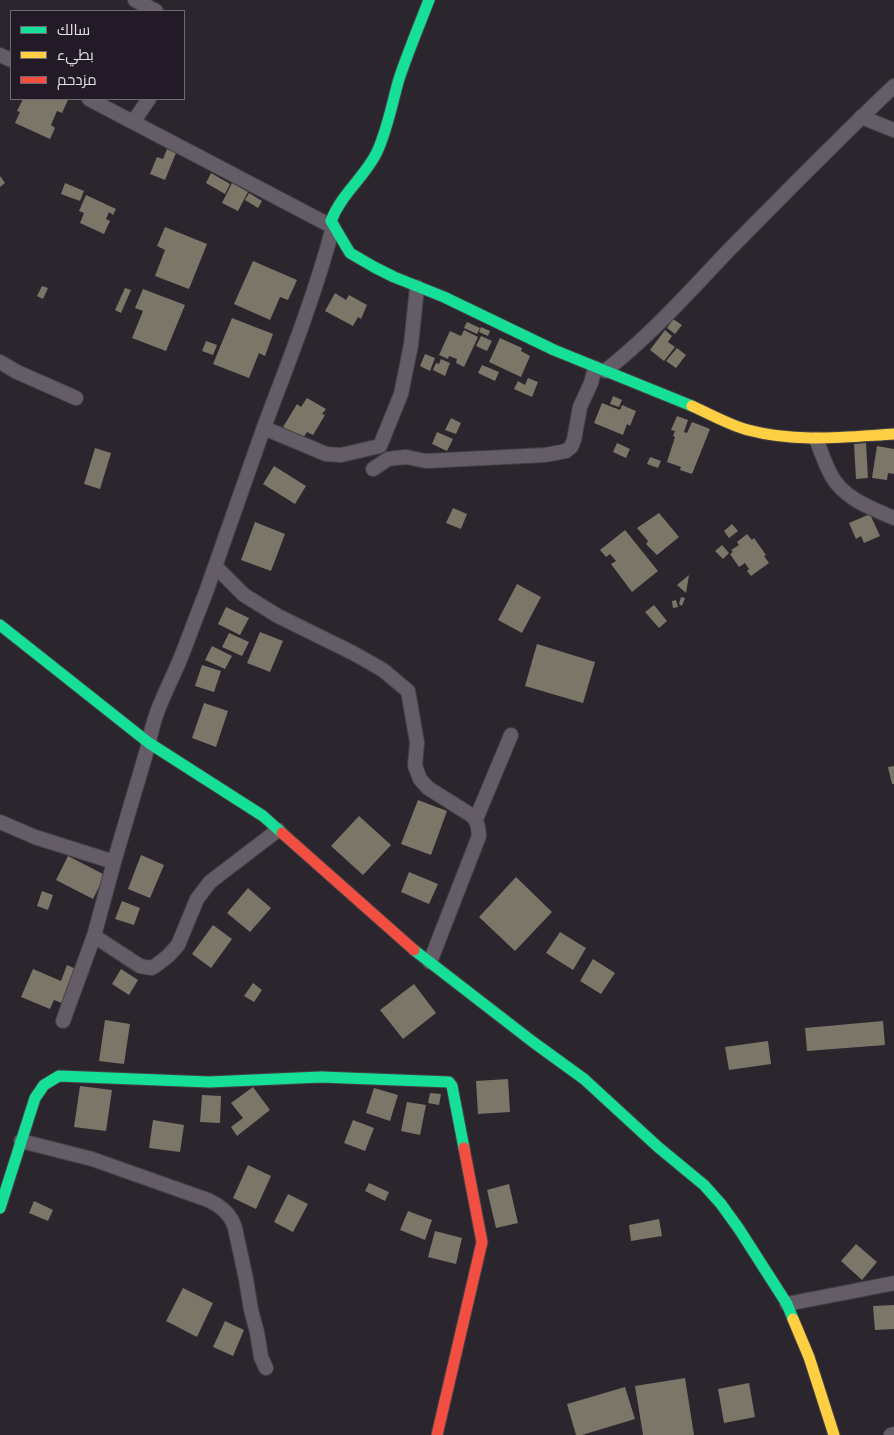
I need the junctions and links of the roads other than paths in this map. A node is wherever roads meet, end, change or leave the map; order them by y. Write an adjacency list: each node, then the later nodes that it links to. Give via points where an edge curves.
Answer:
1 (135, 0): 3 (street)
2 (429, 0): 10 (street, via 400,76 377,152 334,211 331,221)
3 (155, 10)
4 (894, 86): 7 (street)
5 (92, 100): 8 (street)
6 (148, 100): 8 (street)
7 (861, 117): 9 (street); 13 (street, via 654,328 627,354)
8 (133, 122): 10 (street)
9 (894, 130)
10 (334, 227): 11 (street, via 350,253); 15 (street)
11 (417, 287): 13 (street); 15 (street, via 411,345 401,394 380,446 341,455 326,454)
12 (0, 362): 14 (street)
13 (600, 370): 17 (street, via 747,430); 18 (street, via 580,407 574,440 566,451 426,461 406,457 388,459)
14 (76, 398)
15 (264, 428): 20 (street)
16 (894, 434): 17 (street)
17 (816, 439): 19 (street, via 831,475 844,491 856,501)
18 (373, 469)
19 (894, 518)
20 (215, 566): 23 (street, via 152,723); 24 (street, via 244,595 383,670 408,691 420,779 428,788)
21 (0, 625): 23 (street)
22 (511, 734): 24 (street)
23 (149, 743): 26 (street, via 263,816); 27 (street)
24 (476, 819): 29 (street, via 479,836)
25 (0, 822): 27 (street, via 35,837)
26 (278, 830): 28 (street, via 210,882 197,899 178,944 155,966 140,966); 29 (street)
27 (114, 862): 28 (street)
28 (94, 936): 30 (street)
29 (430, 962): 34 (street, via 584,1079 704,1185 739,1229)
30 (63, 1020)
31 (21, 1141): 32 (street); 35 (street, via 92,1159 208,1200 222,1208 235,1228 261,1357); 36 (street, via 38,1093 54,1078 63,1076 209,1082 321,1077 451,1083 482,1242)
32 (0, 1208)
33 (894, 1283): 34 (street)
34 (787, 1304): 37 (street, via 809,1357)
35 (266, 1368)
36 (437, 1435)
37 (834, 1435)

